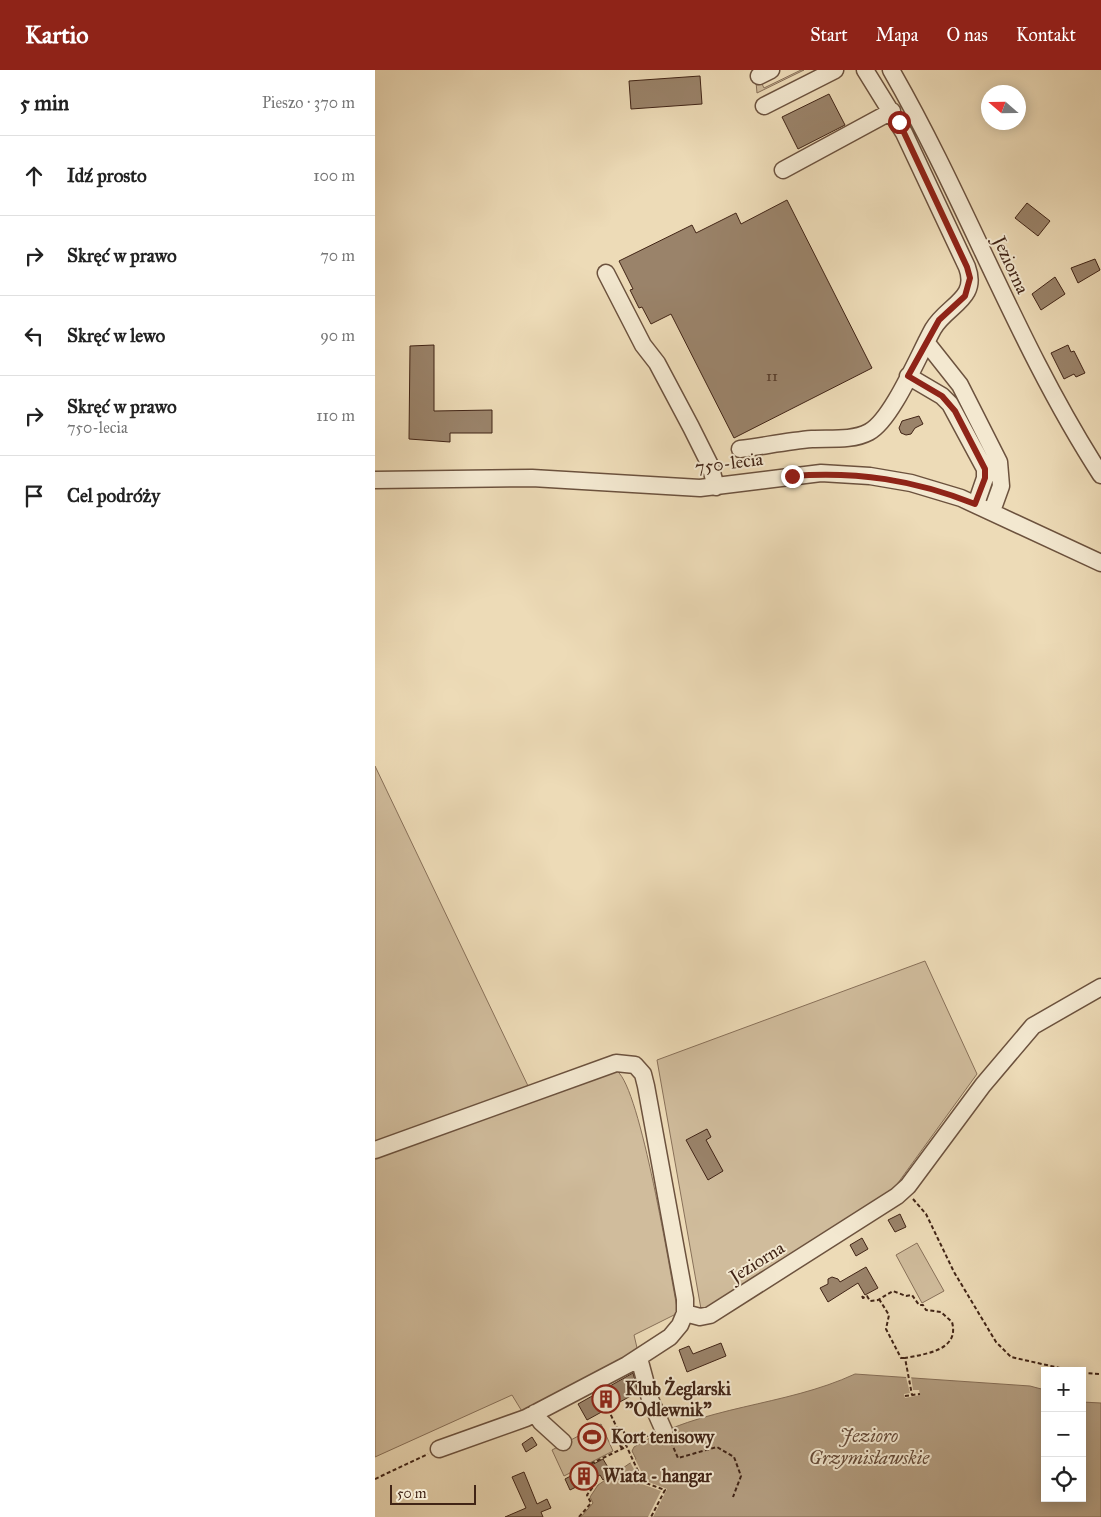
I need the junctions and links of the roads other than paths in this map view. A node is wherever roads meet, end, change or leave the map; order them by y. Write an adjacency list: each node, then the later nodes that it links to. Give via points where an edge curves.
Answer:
1 (835, 70): 4 (street)
2 (865, 70): 5 (street)
3 (891, 70): 11 (street, Jeziorna, via 951,185 1022,336)
4 (764, 106)
5 (892, 112): 6 (street); 8 (street, via 970,278 965,296 943,315)
6 (783, 170)
7 (606, 273): 13 (street, via 643,346 657,363 694,432)
8 (926, 342): 9 (street); 15 (street, via 960,385 999,462 1001,486)
9 (908, 376): 10 (street, via 878,425 862,436); 14 (street, via 942,396 955,411 985,469)
10 (740, 449)
11 (1101, 475)
12 (375, 480): 13 (street, 750-lecia, via 520,478)
13 (716, 487): 14 (street, 750-lecia, via 792,476 857,474 911,482)
14 (975, 504): 15 (street, 750-lecia)
15 (992, 511): 16 (street, 750-lecia)
16 (1101, 563)
17 (1101, 988): 19 (street, Jeziorna, via 1033,1026 983,1085 904,1192 709,1315 700,1317)
18 (375, 1150): 19 (street, via 610,1065 622,1062 635,1065 643,1074 646,1086)
19 (685, 1313): 20 (street, via 675,1331)
20 (639, 1358): 21 (street); 22 (street, via 650,1399)
21 (535, 1413): 23 (street); 24 (street)
22 (663, 1430)
23 (563, 1442)
24 (439, 1450)

